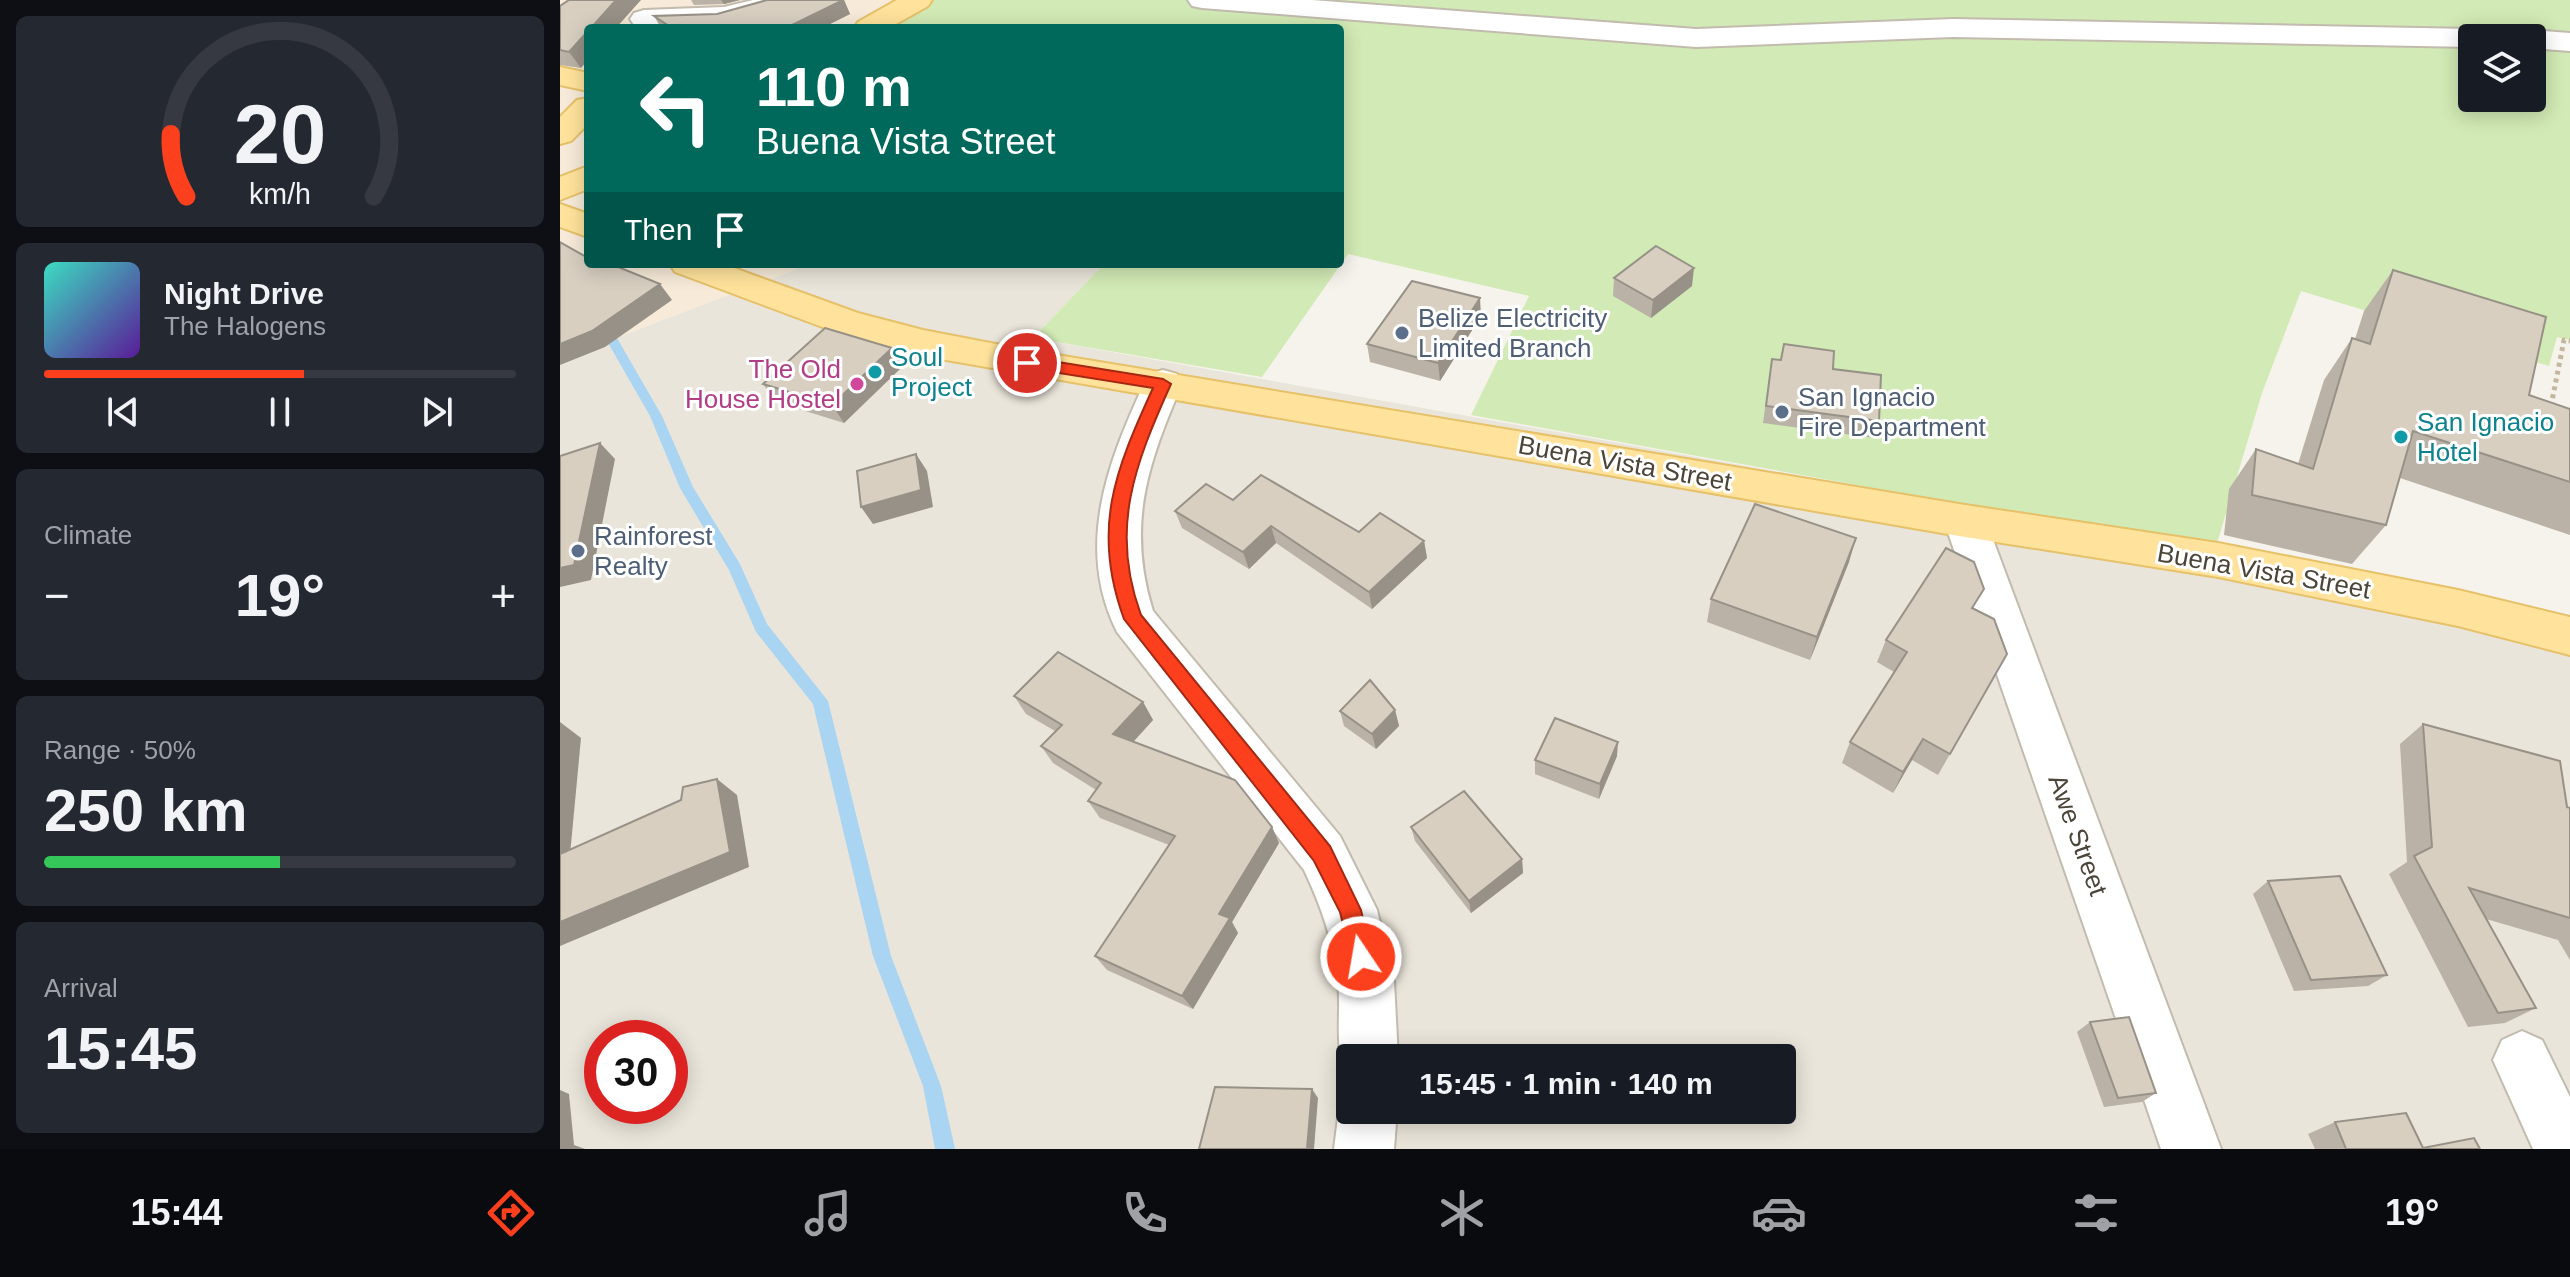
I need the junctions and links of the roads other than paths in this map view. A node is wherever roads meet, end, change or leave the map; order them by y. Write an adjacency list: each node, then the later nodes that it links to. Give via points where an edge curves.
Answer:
1 (786, 0): 4 (street, via 724,16)
2 (918, 0): 5 (main road)
3 (1202, 0): 6 (street, via 1696,38 1953,28)
4 (644, 16)
5 (875, 24)
6 (2458, 38)
7 (2546, 40): 8 (street)
8 (2570, 42)
9 (560, 76): 10 (main road)
10 (584, 81)
11 (584, 111): 12 (main road)
12 (560, 134)
13 (560, 157): 14 (main road)
14 (584, 163)
15 (584, 178): 16 (main road)
16 (560, 190)
17 (560, 215): 18 (main road)
18 (584, 224)
19 (699, 268): 20 (main road, Buena Vista Street, via 846,322 923,343)
20 (1163, 384): 21 (main road, Buena Vista Street); 23 (street, via 1122,489 1116,543 1121,585 1133,619 1322,853 1350,910 1366,981)
21 (1965, 521): 22 (main road, Buena Vista Street, via 2322,580); 27 (street, Awe Street)
22 (2570, 636)
23 (1368, 1044)
24 (2522, 1060): 28 (street)
25 (1367, 1124): 26 (street)
26 (1364, 1149)
27 (2191, 1149)
28 (2564, 1149)

